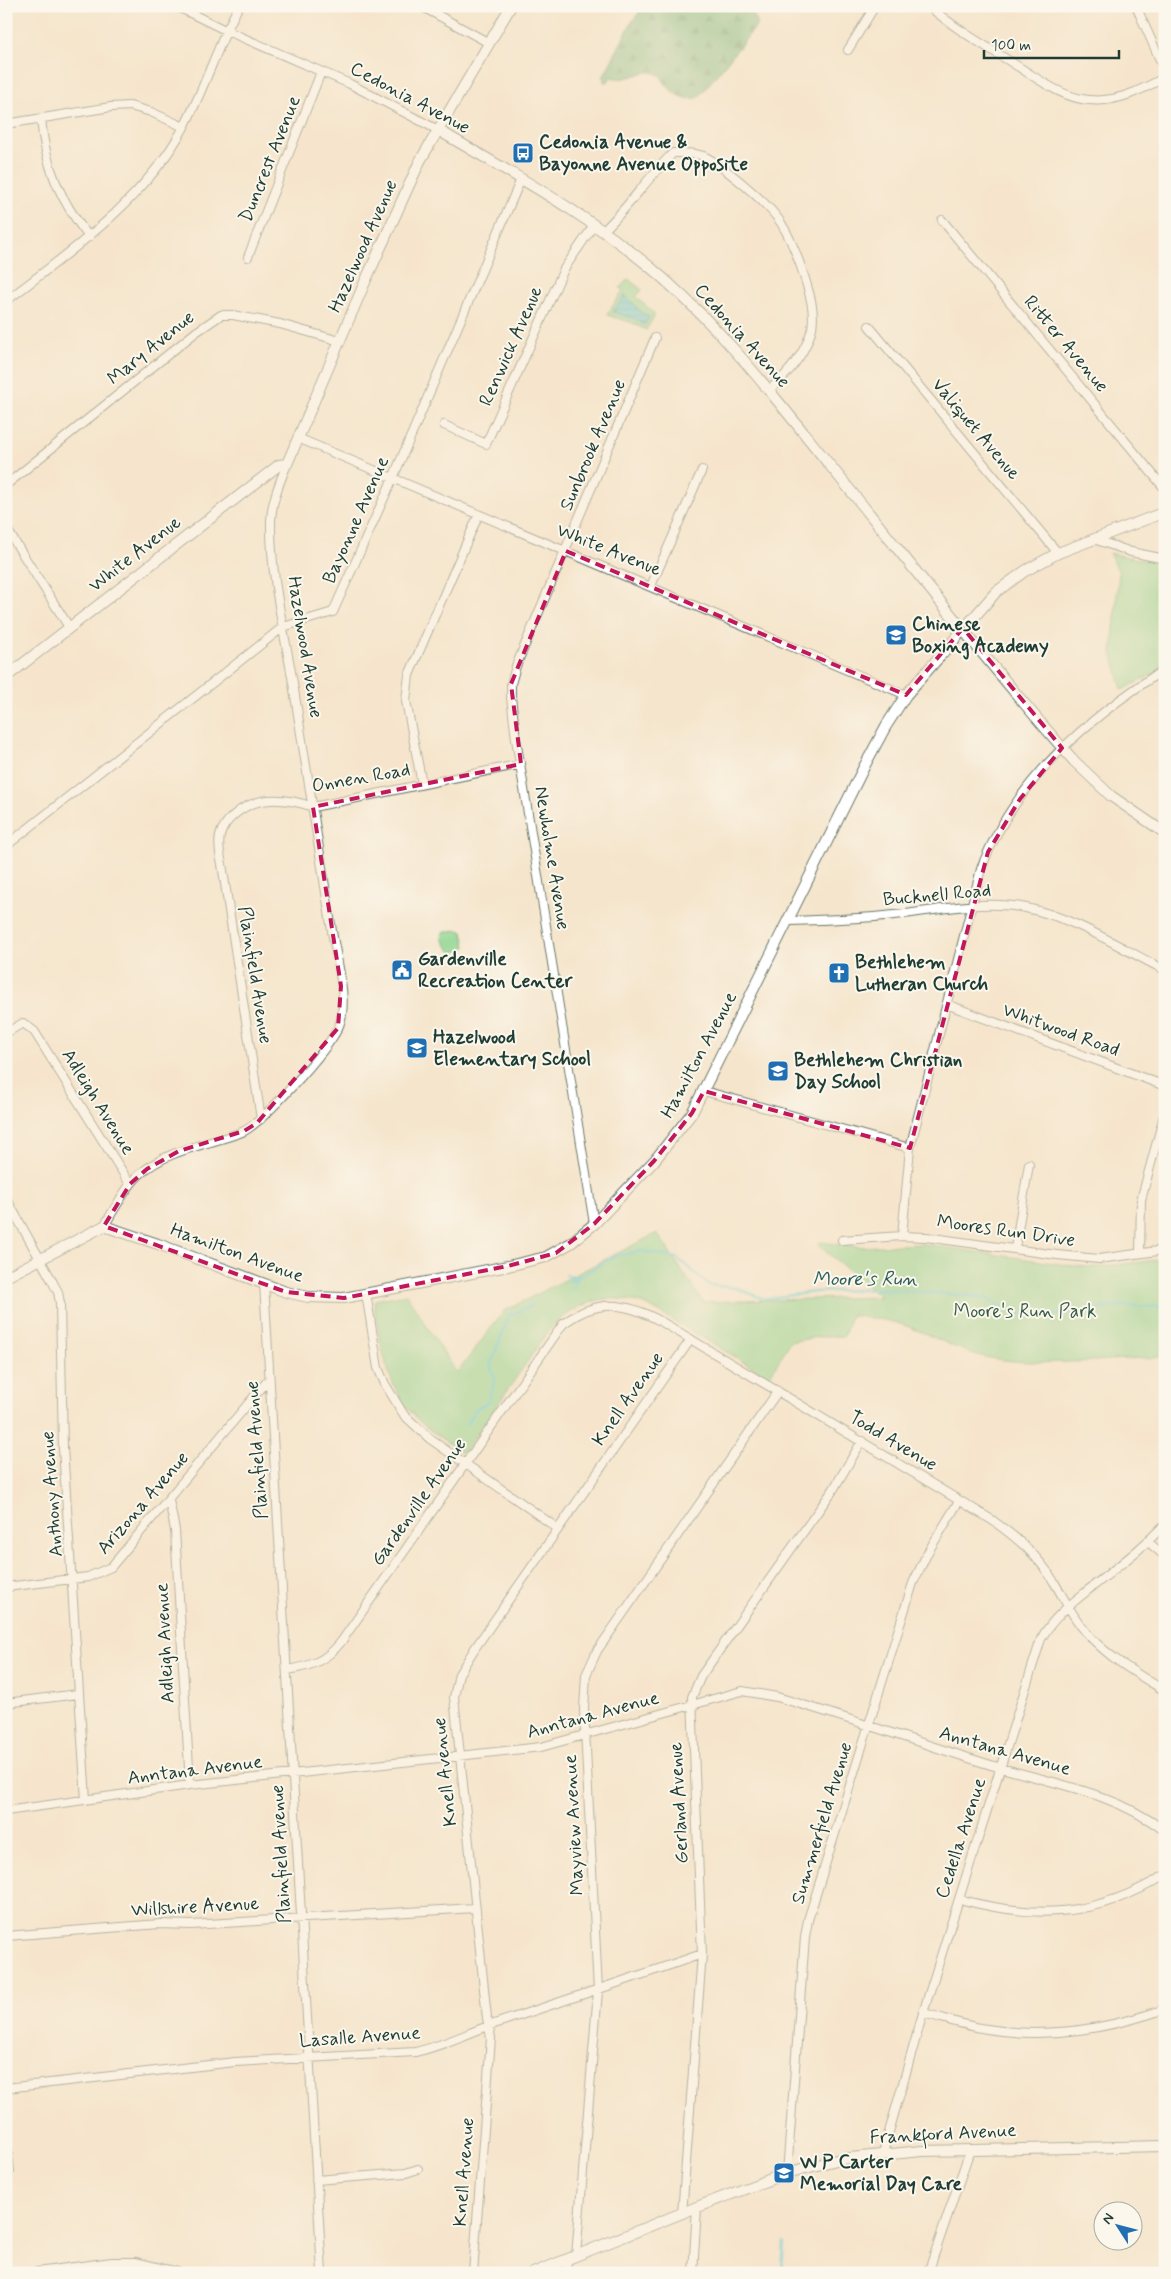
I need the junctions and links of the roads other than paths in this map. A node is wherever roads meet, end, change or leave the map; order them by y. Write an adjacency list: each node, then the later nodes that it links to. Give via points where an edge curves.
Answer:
1 (176, 6): 8 (street, Cedonia Avenue)
2 (239, 6): 8 (street)
3 (421, 6): 9 (street)
4 (511, 6): 9 (street, Hazelwood Avenue)
5 (875, 6): 10 (street)
6 (929, 6): 13 (street, via 962,32 1036,78 1080,99 1118,98)
7 (1136, 6): 11 (street)
8 (226, 30): 12 (street, Cedonia Avenue); 16 (street)
9 (489, 43): 17 (street, Hazelwood Avenue)
10 (848, 50)
11 (1165, 71)
12 (322, 72): 17 (street, Cedonia Avenue); 22 (street, Duncrest Avenue)
13 (1165, 77)
14 (40, 119): 15 (street); 16 (street, via 130,106); 21 (street, via 59,194)
15 (6, 124)
16 (184, 128): 21 (street, via 139,188)
17 (438, 130): 18 (street, Cedonia Avenue); 26 (street, Hazelwood Avenue, via 409,183)
18 (521, 179): 20 (street, Cedonia Avenue); 32 (street, Bayonne Avenue)
19 (942, 220): 34 (street, Ritter Avenue)
20 (598, 228): 27 (street, Cedonia Avenue, via 682,296); 27 (street, via 626,209 673,154 687,152 704,157 762,201 781,222 798,258 813,313 812,328 796,363); 28 (street, Renwick Avenue, via 564,269 486,444)
21 (89, 237): 23 (street)
22 (248, 257)
23 (7, 300)
24 (869, 326): 40 (street, Valiquet Avenue)
25 (655, 338): 39 (street, Sunbrook Avenue)
26 (340, 341): 29 (street, Hazelwood Avenue); 33 (street, Mary Avenue, via 252,318 221,315)
27 (768, 390): 45 (street, Cedonia Avenue)
28 (444, 425)
29 (298, 438): 30 (street, Hazelwood Avenue); 32 (street, White Avenue)
30 (287, 464): 43 (street, White Avenue, via 279,465); 44 (street, Hazelwood Avenue, via 276,489 271,518 275,583)
31 (702, 470): 42 (street)
32 (393, 478): 36 (street, White Avenue); 44 (street, Bayonne Avenue, via 333,612)
33 (6, 485)
34 (1165, 489)
35 (1165, 512): 38 (street, Hamilton Avenue)
36 (478, 516): 39 (street, White Avenue); 51 (street, via 409,675 406,701)
37 (6, 528): 43 (street)
38 (1094, 539): 40 (street, Hamilton Avenue); 41 (street)
39 (566, 551): 42 (street, White Avenue); 50 (street, Sunbrook Avenue, via 511,684)
40 (1058, 553): 45 (street, Hamilton Avenue, via 1012,579)
41 (1165, 559)
42 (651, 586): 48 (street, White Avenue)
43 (69, 627): 47 (street, White Avenue)
44 (283, 627): 52 (street, Hazelwood Avenue); 55 (street, Bayonne Avenue)
45 (963, 628): 48 (street, Hamilton Avenue); 49 (street, Cedonia Avenue)
46 (1165, 669): 49 (street, via 1107,710)
47 (6, 677)
48 (906, 695): 57 (street, Hamilton Avenue, via 876,744)
49 (1062, 748): 53 (street, Cedonia Avenue, via 1106,792); 56 (street, via 1020,799 995,838 981,869)
50 (521, 764): 51 (street, Onnen Road); 69 (street, Newholme Avenue)
51 (422, 784): 52 (street, Onnen Road)
52 (313, 806): 54 (street, Onnen Road, via 291,801 248,805 231,818); 64 (street, Hazelwood Avenue, via 341,986 342,1019 332,1039)
53 (1165, 834)
54 (220, 835): 64 (street, Plainfield Avenue)
55 (6, 846)
56 (972, 904): 57 (street, Bucknell Road, via 894,915); 58 (street, Bucknell Road, via 1010,906 1046,914 1105,938); 59 (street)
57 (788, 921): 62 (street, Hamilton Avenue)
58 (1165, 970)
59 (946, 1004): 61 (street, Whitwood Road); 65 (street)
60 (6, 1033): 67 (street, Adleigh Avenue, via 23,1023 31,1027)
61 (1165, 1086)
62 (704, 1091): 65 (street); 69 (street, Hamilton Avenue, via 675,1136)
63 (1165, 1112): 75 (street, via 1141,1200)
64 (261, 1119): 67 (street, Hazelwood Avenue, via 244,1131 179,1151 147,1169)
65 (910, 1148): 71 (street)
66 (1029, 1164): 73 (street)
67 (130, 1184): 70 (street, Hazelwood Avenue)
68 (6, 1198): 76 (street, Anthony Avenue)
69 (594, 1224): 79 (street, Hamilton Avenue, via 564,1248 546,1257)
70 (104, 1226): 76 (street); 78 (street, Hamilton Avenue)
71 (902, 1236): 72 (street, Moores Run Drive); 73 (street, Moores Run Drive)
72 (842, 1240)
73 (1015, 1248): 75 (street, Moores Run Drive, via 1099,1259)
74 (1165, 1250): 75 (street, Moores Run Drive)
75 (1140, 1254)
76 (40, 1258): 77 (street); 92 (street, Anthony Avenue, via 58,1292 60,1303 64,1448)
77 (6, 1277)
78 (264, 1284): 79 (street, Hamilton Avenue, via 308,1297 344,1298); 82 (street, Plainfield Avenue)
79 (366, 1293): 85 (street, via 378,1368 388,1390 417,1429)
80 (559, 1329): 81 (street, Todd Avenue, via 585,1310 620,1306 638,1309); 85 (street, Gardenville Avenue)
81 (691, 1339): 83 (street, Todd Avenue); 89 (street, Knell Avenue)
82 (269, 1379): 86 (street, Arizona Avenue); 95 (street, Plainfield Avenue)
83 (778, 1391): 84 (street, Todd Avenue); 101 (street, Mayview Avenue, via 597,1651 584,1688)
84 (862, 1441): 87 (street, Todd Avenue); 99 (street, Gerland Avenue, via 827,1498 701,1676)
85 (465, 1464): 89 (street); 95 (street, Gardenville Avenue, via 331,1654 311,1666)
86 (169, 1500): 92 (street, Arizona Avenue, via 111,1567); 105 (street, Adleigh Avenue, via 175,1530)
87 (959, 1501): 94 (street, Todd Avenue, via 992,1520 1029,1548); 100 (street, Summerfield Avenue, via 928,1552 914,1583)
88 (1165, 1524): 90 (street, Cedella Avenue)
89 (557, 1528): 102 (street, Knell Avenue, via 459,1674 454,1697)
90 (1148, 1542): 91 (street); 94 (street, Cedella Avenue)
91 (1165, 1556)
92 (73, 1579): 93 (street, Arizona Avenue); 97 (street, Anthony Avenue)
93 (6, 1587)
94 (1068, 1606): 96 (street, Todd Avenue, via 1102,1649); 103 (street, Cedella Avenue, via 1046,1629 1036,1650)
95 (288, 1670): 104 (street, Plainfield Avenue)
96 (1165, 1691)
97 (78, 1694): 98 (street); 106 (street, Anthony Avenue)
98 (6, 1703)
99 (691, 1705): 100 (street, Anntana Avenue, via 750,1691); 101 (street, Anntana Avenue); 114 (street, Gerland Avenue)
100 (869, 1727): 103 (street, Anntana Avenue); 127 (street, Summerfield Avenue, via 805,1937)
101 (586, 1736): 102 (street, Anntana Avenue, via 541,1747); 115 (street, Mayview Avenue)
102 (459, 1758): 104 (street, Anntana Avenue); 111 (street, Knell Avenue)
103 (1001, 1768): 108 (street, Anntana Avenue, via 1112,1800); 110 (street, Cedella Avenue)
104 (293, 1775): 105 (street, Anntana Avenue); 112 (street, Plainfield Avenue)
105 (190, 1785): 106 (street, Anntana Avenue)
106 (86, 1800): 107 (street, Anntana Avenue)
107 (6, 1811)
108 (1165, 1831)
109 (1165, 1875): 110 (street, via 1115,1900 1066,1910 1020,1912)
110 (959, 1899): 117 (street, Cedella Avenue)
111 (475, 1908): 112 (street, Willshire Avenue); 118 (street, Knell Avenue)
112 (301, 1918): 113 (street, Willshire Avenue, via 160,1924); 119 (street, Plainfield Avenue)
113 (6, 1936)
114 (702, 1954): 115 (street, Lasalle Avenue); 130 (street, Gerland Avenue)
115 (598, 1991): 118 (street, Lasalle Avenue); 131 (street, Mayview Avenue)
116 (1165, 2009): 117 (street, via 1100,2028 1040,2032 987,2029)
117 (923, 2014): 124 (street, Cedella Avenue)
118 (489, 2026): 119 (street, Lasalle Avenue, via 415,2052); 136 (street, Knell Avenue, via 491,2038)
119 (310, 2058): 120 (street, Lasalle Avenue, via 193,2066); 128 (street, Plainfield Avenue)
120 (6, 2088)
121 (6, 2135): 126 (street)
122 (1165, 2146): 123 (street, Frankford Avenue)
123 (970, 2150): 124 (street, Frankford Avenue); 140 (street)
124 (883, 2153): 127 (street, Frankford Avenue, via 840,2159)
125 (418, 2169): 128 (street, via 406,2173)
126 (10, 2172)
127 (787, 2173): 129 (street, Frankford Avenue)
128 (316, 2180): 135 (street, Plainfield Avenue)
129 (697, 2206): 130 (street, Frankford Avenue); 139 (street)
130 (682, 2214): 131 (street, Frankford Avenue)
131 (572, 2257): 137 (street, Frankford Avenue); 138 (street, Mayview Avenue)
132 (136, 2268): 133 (street, via 112,2263); 134 (street)
133 (37, 2273)
134 (178, 2273)
135 (322, 2273)
136 (473, 2273)
137 (533, 2273)
138 (566, 2273)
139 (693, 2273)
140 (928, 2273)

